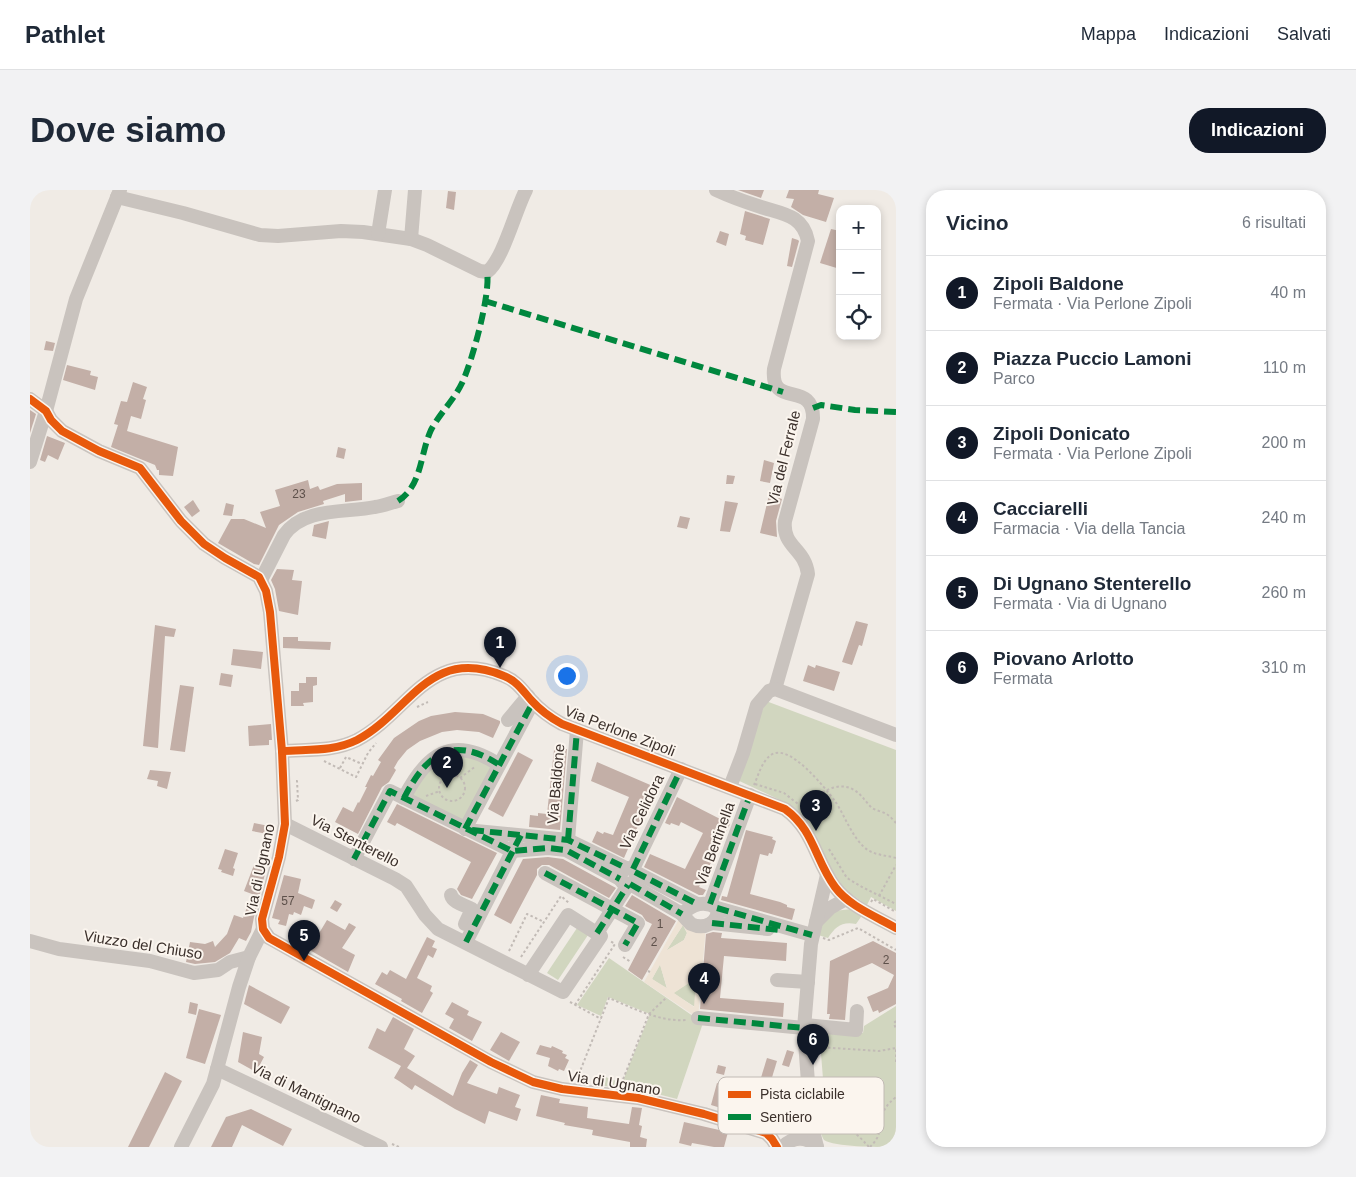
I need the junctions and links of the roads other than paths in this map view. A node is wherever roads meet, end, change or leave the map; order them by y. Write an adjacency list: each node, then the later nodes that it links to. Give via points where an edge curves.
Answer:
1 (385, 190): 6 (street)
2 (415, 190): 7 (street)
3 (526, 190): 7 (street, via 499,256 487,272 480,272)
4 (716, 190): 13 (street, Via del Ferrale, via 789,215 806,231 808,241 773,380 775,387 802,397 813,408 813,419 784,531 807,564 808,574)
5 (118, 194): 6 (street, via 260,235 341,231); 9 (street, via 76,299)
6 (378, 234): 7 (street)
7 (411, 239)
8 (30, 398): 9 (street)
9 (46, 411): 10 (street); 12 (street, via 62,431 140,468 204,544)
10 (30, 462)
11 (398, 501): 12 (street, via 376,507 331,511 300,522 284,535)
12 (261, 580): 18 (street, Via di Ugnano, via 268,601)
13 (775, 689): 17 (street); 21 (street, via 757,705)
14 (530, 699): 15 (street); 16 (street, Via Perlone Zipoli, via 552,719); 18 (street, Via Perlone Zipoli, via 514,681 489,671 467,669 447,672 426,683 355,740 333,748); 19 (street)
15 (508, 720)
16 (577, 730): 20 (street, Via Perlone Zipoli); 27 (street, Via Baldone)
17 (896, 736)
18 (282, 750): 24 (street, Via di Ugnano)
19 (493, 761): 23 (street, via 470,752 452,750 435,756 414,779); 25 (street)
20 (681, 770): 21 (street, Via Perlone Zipoli); 32 (street, Via Celidora)
21 (730, 787): 22 (street, Via Perlone Zipoli)
22 (752, 791): 31 (street, Via Perlone Zipoli, via 798,819); 35 (street, Via Bertinella)
23 (404, 798): 25 (street); 29 (street, via 390,791)
24 (285, 824): 29 (street, Via Stenterello); 40 (street, Via di Ugnano, via 280,857 262,917)
25 (465, 829): 26 (street); 28 (street)
26 (521, 835): 27 (street); 28 (street)
27 (568, 840): 32 (street)
28 (512, 851): 32 (street, via 566,850); 43 (street)
29 (354, 859): 43 (street, Via Stenterello, via 406,886 431,923)
30 (545, 873): 36 (street)
31 (827, 875): 34 (street, Via Perlone Zipoli); 41 (street)
32 (629, 876): 35 (street); 36 (street); 37 (street)
33 (451, 895): 43 (street, via 456,902 472,909)
34 (846, 899): 39 (street); 41 (street, via 830,908)
35 (708, 905): 37 (street, via 688,908); 38 (street, Via Bertinella, via 717,917); 41 (street)
36 (613, 908): 42 (street); 45 (street, via 638,923)
37 (682, 914): 38 (street, via 698,926)
38 (712, 923): 41 (street)
39 (896, 928)
40 (263, 929): 46 (street); 55 (street, Via di Ugnano, via 272,940 491,1062 533,1082 562,1089 638,1098)
41 (812, 932): 49 (street)
42 (599, 935): 47 (street, Via Stenterello, via 563,992); 47 (street, via 568,915)
43 (462, 940): 47 (street, Via Stenterello)
44 (30, 941): 46 (street, Viuzzo del Chiuso, via 59,949 150,961 194,972 218,970 230,962)
45 (620, 949)
46 (249, 957): 53 (street)
47 (528, 975)
48 (777, 980): 49 (street)
49 (808, 982): 52 (street)
50 (858, 1011): 52 (street, via 856,1030)
51 (698, 1018): 52 (street)
52 (805, 1027): 54 (street)
53 (217, 1069): 60 (street, Via di Mantignano); 61 (street, via 213,1084)
54 (808, 1077)
55 (718, 1118)
56 (767, 1134): 62 (street, Via di Ugnano)
57 (804, 1134): 59 (street)
58 (814, 1134): 64 (street)
59 (798, 1139): 63 (street); 64 (street, via 809,1140)
60 (386, 1145)
61 (181, 1147)
62 (777, 1147)
63 (784, 1147)
64 (817, 1147)

